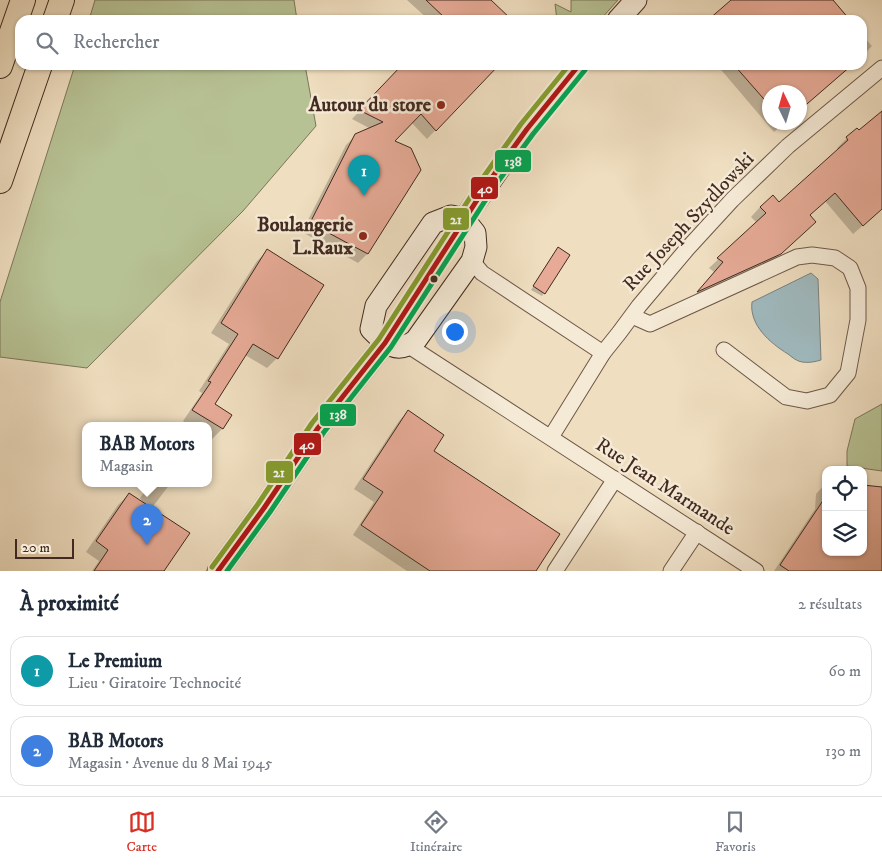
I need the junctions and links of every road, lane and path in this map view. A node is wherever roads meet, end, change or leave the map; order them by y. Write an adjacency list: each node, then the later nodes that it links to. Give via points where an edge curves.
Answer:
1 (23, 0): 4 (main road)
2 (62, 0): 5 (main road)
3 (636, 0): 6 (main road)
4 (18, 15)
5 (57, 15)
6 (622, 15)
7 (15, 23): 8 (main road)
8 (0, 66)
9 (882, 68): 15 (street, Rue Joseph Szydlowski, via 788,146 732,200)
10 (38, 70): 12 (main road)
11 (575, 70): 13 (main road, via 527,129)
12 (0, 181)
13 (464, 219): 14 (main road, via 476,233); 16 (main road, via 451,216 433,223 376,306 371,329)
14 (472, 260): 17 (main road); 19 (street, via 482,273)
15 (632, 316): 18 (street, via 650,324 797,257 835,258 850,268 858,288 858,320 848,373 830,395 807,400 786,397); 19 (street, Rue Joseph Szydlowski)
16 (385, 342): 17 (main road, via 393,347); 23 (main road, via 318,428)
17 (409, 346): 20 (street, Rue Jean Marmande)
18 (724, 350)
19 (603, 352): 20 (street)
20 (551, 437): 21 (street, Rue Jean Marmande)
21 (615, 479): 22 (street, Rue Jean Marmande); 24 (street)
22 (697, 532): 25 (street); 26 (street, Rue Jean Marmande)
23 (218, 571)
24 (555, 571)
25 (671, 571)
26 (756, 571)

